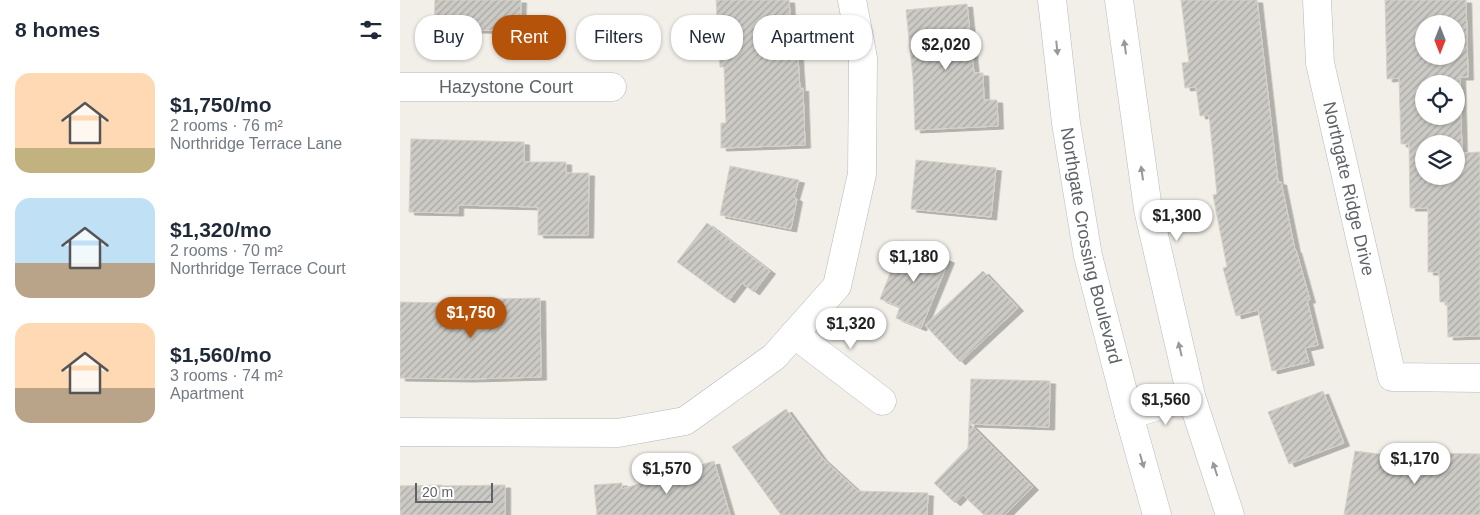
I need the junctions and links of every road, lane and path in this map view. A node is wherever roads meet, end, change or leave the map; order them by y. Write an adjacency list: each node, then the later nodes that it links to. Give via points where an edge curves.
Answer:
1 (852, 0): 7 (street, via 863,58 862,174 837,286)
2 (1052, 0): 11 (street, Northgate Crossing Boulevard, one-way to 11, via 1066,123 1088,256)
3 (1119, 0): 9 (street, one-way to 3, via 1148,209)
4 (1317, 0): 8 (street, Northgate Ridge Drive, via 1320,63 1392,377)
5 (400, 87): 6 (street, Hazystone Court)
6 (612, 87)
7 (794, 334): 10 (street); 12 (street, via 774,357 685,421 618,432)
8 (1480, 378)
9 (1191, 396): 11 (street); 14 (street, one-way to 9)
10 (882, 401)
11 (1129, 414): 13 (street, Northgate Crossing Boulevard, one-way to 13)
12 (400, 432)
13 (1157, 515)
14 (1230, 515)

